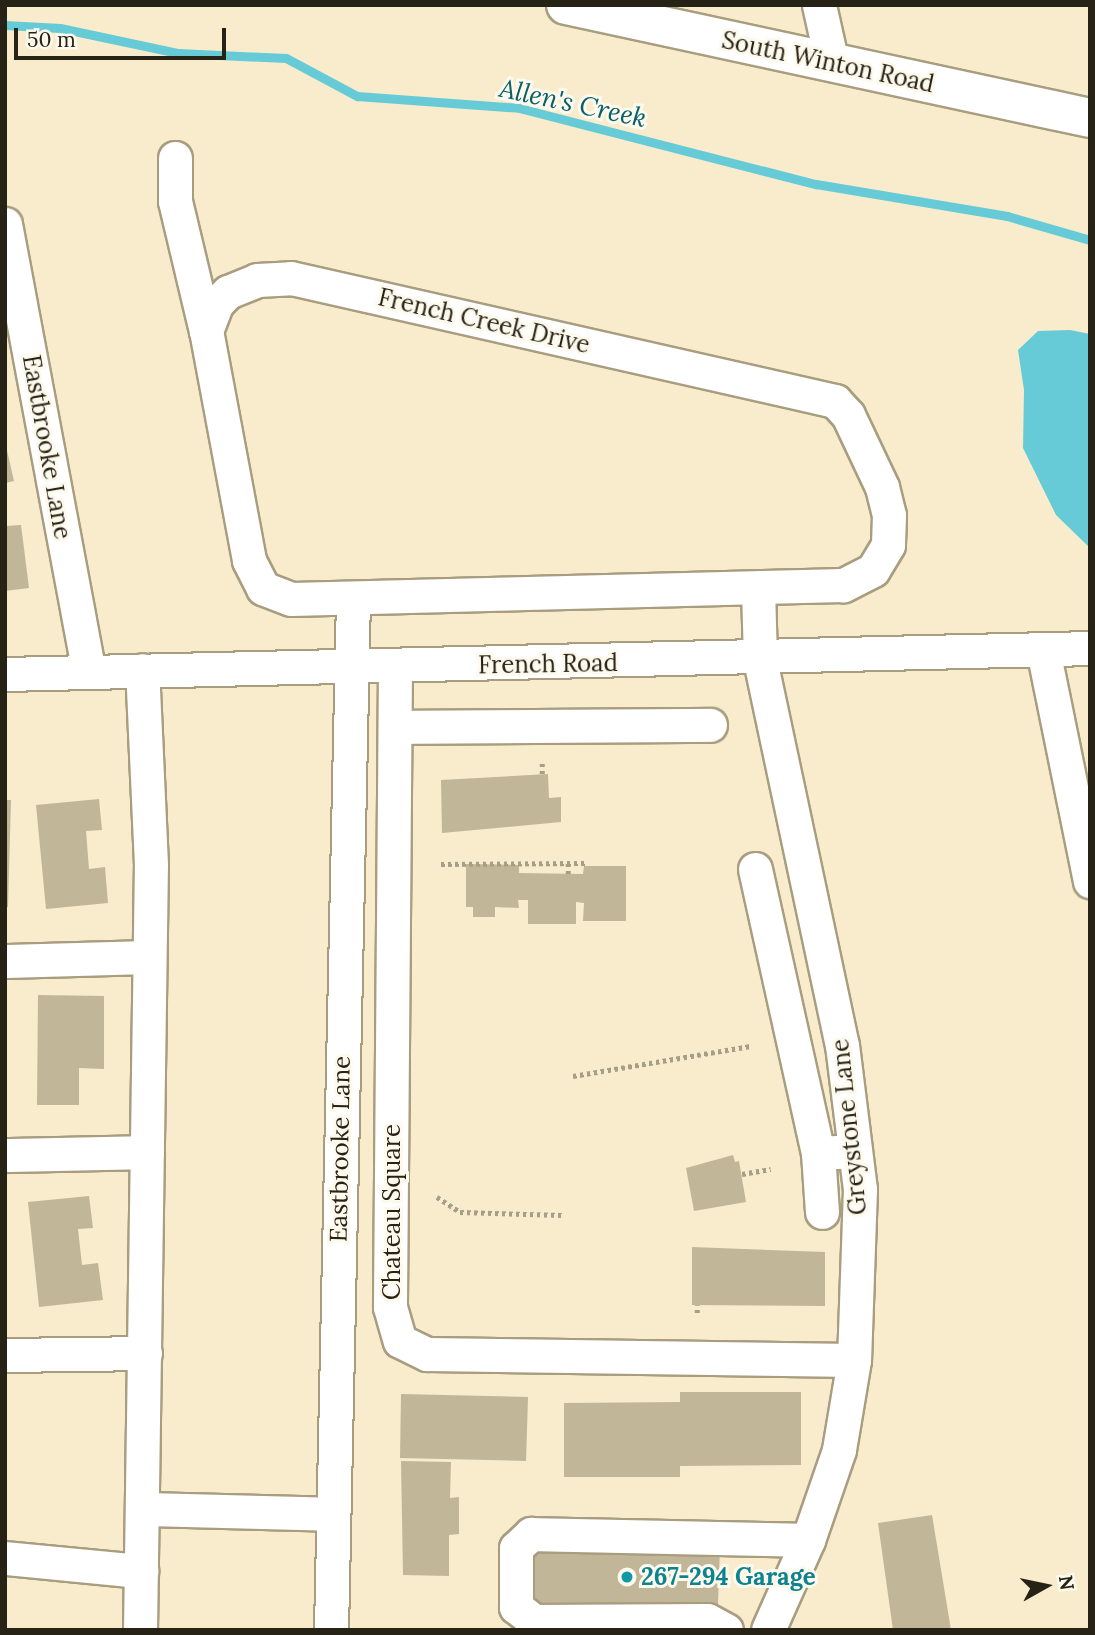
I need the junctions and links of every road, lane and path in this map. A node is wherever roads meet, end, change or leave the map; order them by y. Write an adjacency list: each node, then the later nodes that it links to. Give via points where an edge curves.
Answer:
1 (566, 5): 3 (main road, South Winton Road)
2 (819, 5): 3 (street)
3 (832, 63): 4 (main road, South Winton Road)
4 (1090, 118)
5 (175, 158): 7 (street, via 175,201)
6 (5, 224): 16 (street, Eastbrooke Lane)
7 (206, 331): 8 (street, French Creek Drive, via 217,303 228,292 257,279 291,278 835,401 848,415 882,487 890,515 888,545 873,570 843,584); 9 (street, French Creek Drive, via 249,560 263,588 291,599)
8 (758, 588): 9 (street, French Creek Drive); 12 (street)
9 (353, 597): 14 (street)
10 (1090, 649): 11 (street, French Road)
11 (1043, 650): 12 (street, French Road); 27 (street)
12 (760, 660): 13 (street, French Road); 32 (street, Greystone Lane, via 842,1045)
13 (395, 666): 14 (street, French Road); 19 (street, Chateau Square)
14 (351, 668): 15 (street, French Road); 47 (street, Eastbrooke Lane)
15 (142, 670): 16 (street, French Road); 28 (street, via 151,865)
16 (89, 671): 17 (street, French Road)
17 (5, 674)
18 (710, 725): 19 (street)
19 (395, 727): 45 (street, Chateau Square, via 390,1307 400,1341 427,1354)
20 (542, 762): 21 (path)
21 (542, 774)
22 (568, 862): 23 (path); 24 (path); 26 (path)
23 (586, 863)
24 (442, 864)
25 (755, 869): 34 (street)
26 (568, 874)
27 (1090, 881)
28 (149, 957): 29 (street); 33 (street)
29 (5, 961)
30 (750, 1046): 31 (path)
31 (573, 1076)
32 (855, 1151): 34 (street); 45 (street, Greystone Lane, via 860,1201)
33 (147, 1152): 35 (street); 43 (street)
34 (818, 1153): 39 (street)
35 (5, 1155)
36 (771, 1169): 37 (path)
37 (742, 1174)
38 (438, 1197): 40 (path, via 460,1212)
39 (822, 1212)
40 (562, 1215)
41 (697, 1305): 42 (path)
42 (697, 1313)
43 (145, 1353): 44 (street); 46 (street)
44 (5, 1355)
45 (854, 1360): 48 (street, Greystone Lane, via 839,1450)
46 (144, 1509): 47 (street); 50 (street)
47 (332, 1514): 52 (street, Eastbrooke Lane)
48 (808, 1540): 53 (street, via 531,1534 516,1548 516,1607 534,1621 707,1620); 54 (street, Greystone Lane)
49 (5, 1558): 50 (street)
50 (141, 1571): 51 (street)
51 (140, 1630)
52 (331, 1630)
53 (726, 1630)
54 (768, 1630)

